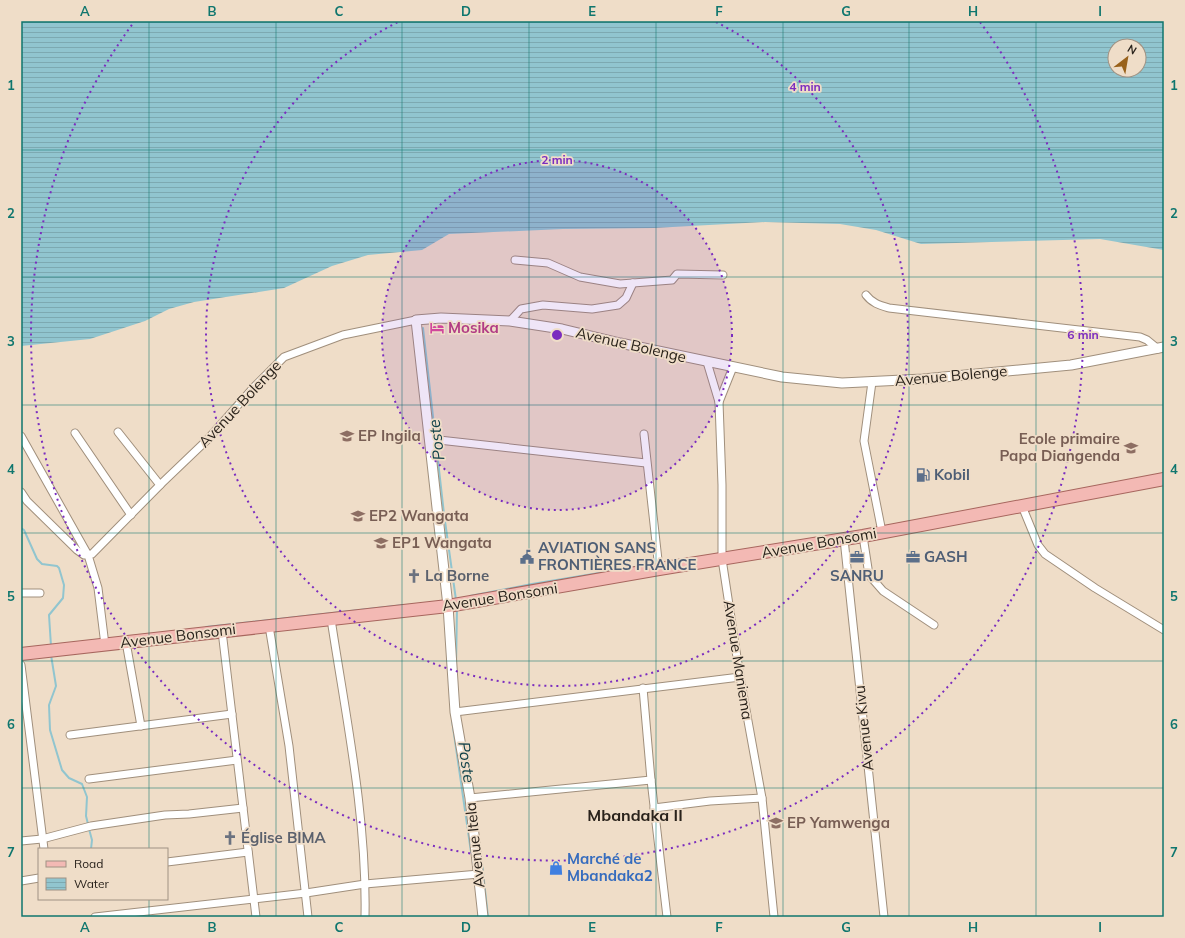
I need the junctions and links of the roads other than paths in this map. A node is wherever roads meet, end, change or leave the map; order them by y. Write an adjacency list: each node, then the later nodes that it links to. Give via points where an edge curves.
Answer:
1 (515, 260): 3 (street, via 548,263 580,277 620,284)
2 (723, 275): 3 (street, via 677,274 672,280)
3 (633, 283): 6 (street, via 626,298 618,306 592,308 543,305 521,310)
4 (866, 295): 7 (street, via 870,301 890,308 1140,337)
5 (416, 320): 6 (street, Avenue Bolenge, via 441,318); 16 (street, Avenue Itela); 19 (street, Avenue Bolenge, via 343,335 284,357 207,440)
6 (510, 321): 8 (street, Avenue Bolenge, via 562,329)
7 (1161, 348): 10 (street, Avenue Bolenge, via 1071,365)
8 (707, 362): 9 (street, Avenue Bolenge); 11 (street)
9 (733, 367): 10 (street, Avenue Bolenge, via 812,381); 11 (street)
10 (872, 382): 23 (street, via 864,441)
11 (719, 402): 27 (street, Avenue Maniema)
12 (118, 432): 19 (street)
13 (75, 433): 22 (street)
14 (644, 434): 17 (street)
15 (21, 436): 26 (street)
16 (430, 439): 17 (street); 31 (street, Avenue Itela)
17 (646, 463): 28 (street)
18 (1164, 479): 21 (main road, Avenue Bonsomi)
19 (160, 485): 22 (street, Avenue Bolenge)
20 (21, 492): 26 (street, via 77,550)
21 (1022, 506): 23 (main road, Avenue Bonsomi); 35 (street, via 1038,545 1045,554)
22 (130, 515): 26 (street, Avenue Bolenge, via 92,554)
23 (882, 532): 24 (main road, Avenue Bonsomi)
24 (862, 536): 25 (main road, Avenue Bonsomi); 33 (street, via 869,575 883,591)
25 (844, 539): 27 (main road, Avenue Bonsomi); 72 (street, Avenue Kivu)
26 (88, 555): 38 (street, via 98,588)
27 (722, 559): 28 (main road, Avenue Bonsomi); 41 (street, Avenue Maniema)
28 (658, 569): 31 (main road, Avenue Bonsomi)
29 (21, 593): 30 (street)
30 (40, 593)
31 (448, 606): 32 (main road, Avenue Bonsomi); 43 (street, Avenue Itela)
32 (332, 619): 34 (main road, Avenue Bonsomi); 62 (street, via 358,796)
33 (934, 625)
34 (269, 626): 36 (main road, Avenue Bonsomi); 63 (street, via 289,746)
35 (1164, 630)
36 (222, 632): 37 (main road, Avenue Bonsomi); 44 (street)
37 (126, 642): 38 (main road, Avenue Bonsomi); 45 (street)
38 (105, 645): 39 (main road, Avenue Bonsomi)
39 (21, 654)
40 (21, 665): 54 (street)
41 (740, 677): 42 (street); 51 (street, Avenue Maniema)
42 (643, 688): 43 (street); 49 (street)
43 (455, 712): 50 (street, Avenue Itela)
44 (232, 714): 45 (street); 47 (street)
45 (141, 726): 46 (street)
46 (70, 735)
47 (238, 760): 48 (street); 52 (street)
48 (89, 779)
49 (651, 780): 50 (street); 53 (street)
50 (470, 798): 59 (street, Avenue Itela)
51 (762, 798): 53 (street); 71 (street, Avenue Maniema)
52 (243, 808): 54 (street, via 157,816 90,826); 57 (street)
53 (654, 808): 70 (street)
54 (42, 839): 55 (street); 56 (street)
55 (21, 841)
56 (44, 848)
57 (248, 852): 58 (street); 64 (street)
58 (168, 862)
59 (479, 874): 62 (street); 69 (street, Avenue Itela)
60 (38, 878): 61 (street)
61 (21, 880)
62 (365, 884): 63 (street); 68 (street)
63 (306, 893): 64 (street); 67 (street)
64 (254, 899): 65 (street); 66 (street)
65 (99, 917)
66 (256, 917)
67 (308, 917)
68 (365, 917)
69 (483, 917)
70 (667, 917)
71 (774, 917)
72 (884, 917)

